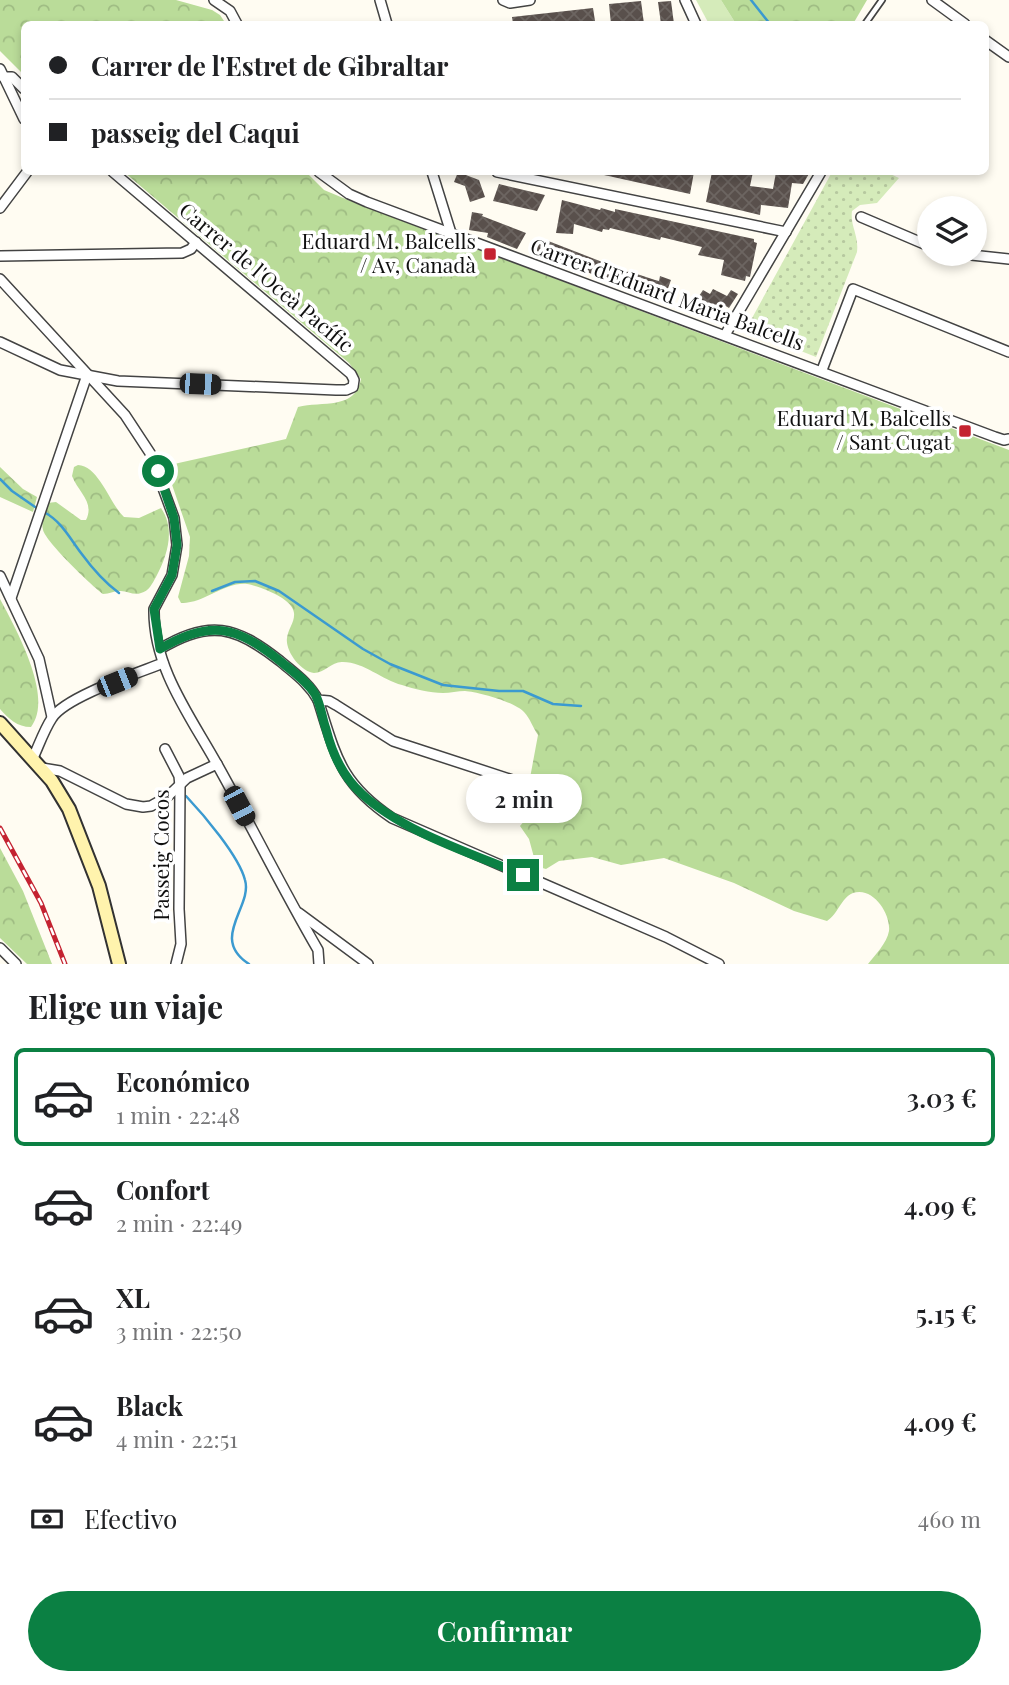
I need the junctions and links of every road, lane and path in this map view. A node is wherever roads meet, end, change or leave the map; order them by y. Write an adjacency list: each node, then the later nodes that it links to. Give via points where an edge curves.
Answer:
1 (214, 0): 8 (street)
2 (380, 0): 9 (street)
3 (503, 0): 4 (street)
4 (530, 0)
5 (685, 0): 10 (street)
6 (882, 0): 11 (lane)
7 (932, 0): 12 (street)
8 (235, 21)
9 (386, 21)
10 (695, 21)
11 (867, 21)
12 (961, 21)
13 (989, 43): 14 (street)
14 (1009, 57)
15 (2, 74): 16 (street); 17 (street)
16 (21, 86)
17 (21, 113)
18 (25, 175): 24 (street)
19 (117, 175): 29 (street, Carrer de l'Oceà Pacífic)
20 (323, 175): 27 (street, Carrer d'Eduard Maria Balcells, via 349,194)
21 (433, 175): 27 (street)
22 (511, 175): 26 (street)
23 (819, 175): 26 (street)
24 (0, 208)
25 (861, 217): 28 (street)
26 (786, 232): 34 (street)
27 (451, 233): 34 (street, Carrer d'Eduard Maria Balcells)
28 (917, 241)
29 (196, 242): 30 (street, via 182,253); 38 (street, Carrer de l'Oceà Pacífic, via 351,374 351,388 132,382)
30 (0, 256)
31 (987, 257): 32 (street)
32 (1009, 259)
33 (0, 279): 38 (street)
34 (725, 335): 37 (street, Carrer d'Eduard Maria Balcells)
35 (0, 342): 38 (street, via 60,370)
36 (1009, 352): 37 (street, via 853,289)
37 (822, 370): 39 (street, Carrer d'Eduard Maria Balcells)
38 (87, 375): 41 (street); 42 (street, via 135,428 158,471 174,518 175,565 154,609)
39 (1009, 439)
40 (0, 576): 41 (street)
41 (11, 598): 45 (street, via 39,659)
42 (160, 649): 43 (street); 44 (street, via 197,631 238,633 304,681)
43 (163, 663): 45 (street, via 79,698); 49 (street)
44 (318, 700): 52 (street, via 329,701 393,741); 60 (street, via 341,768 359,792 392,818)
45 (52, 717): 48 (street)
46 (0, 723): 48 (street)
47 (165, 749): 51 (street, Passeig Cocos)
48 (33, 758): 50 (street)
49 (217, 764): 51 (street); 53 (street)
50 (42, 768): 51 (street, via 60,771 136,806 150,806); 56 (street, via 73,818 103,899)
51 (180, 786): 57 (street, Passeig Cocos, via 181,944)
52 (543, 790)
53 (295, 910): 58 (street); 59 (street)
54 (0, 948): 55 (street)
55 (16, 964)
56 (119, 964)
57 (176, 964)
58 (320, 964)
59 (368, 964)
60 (719, 964)

